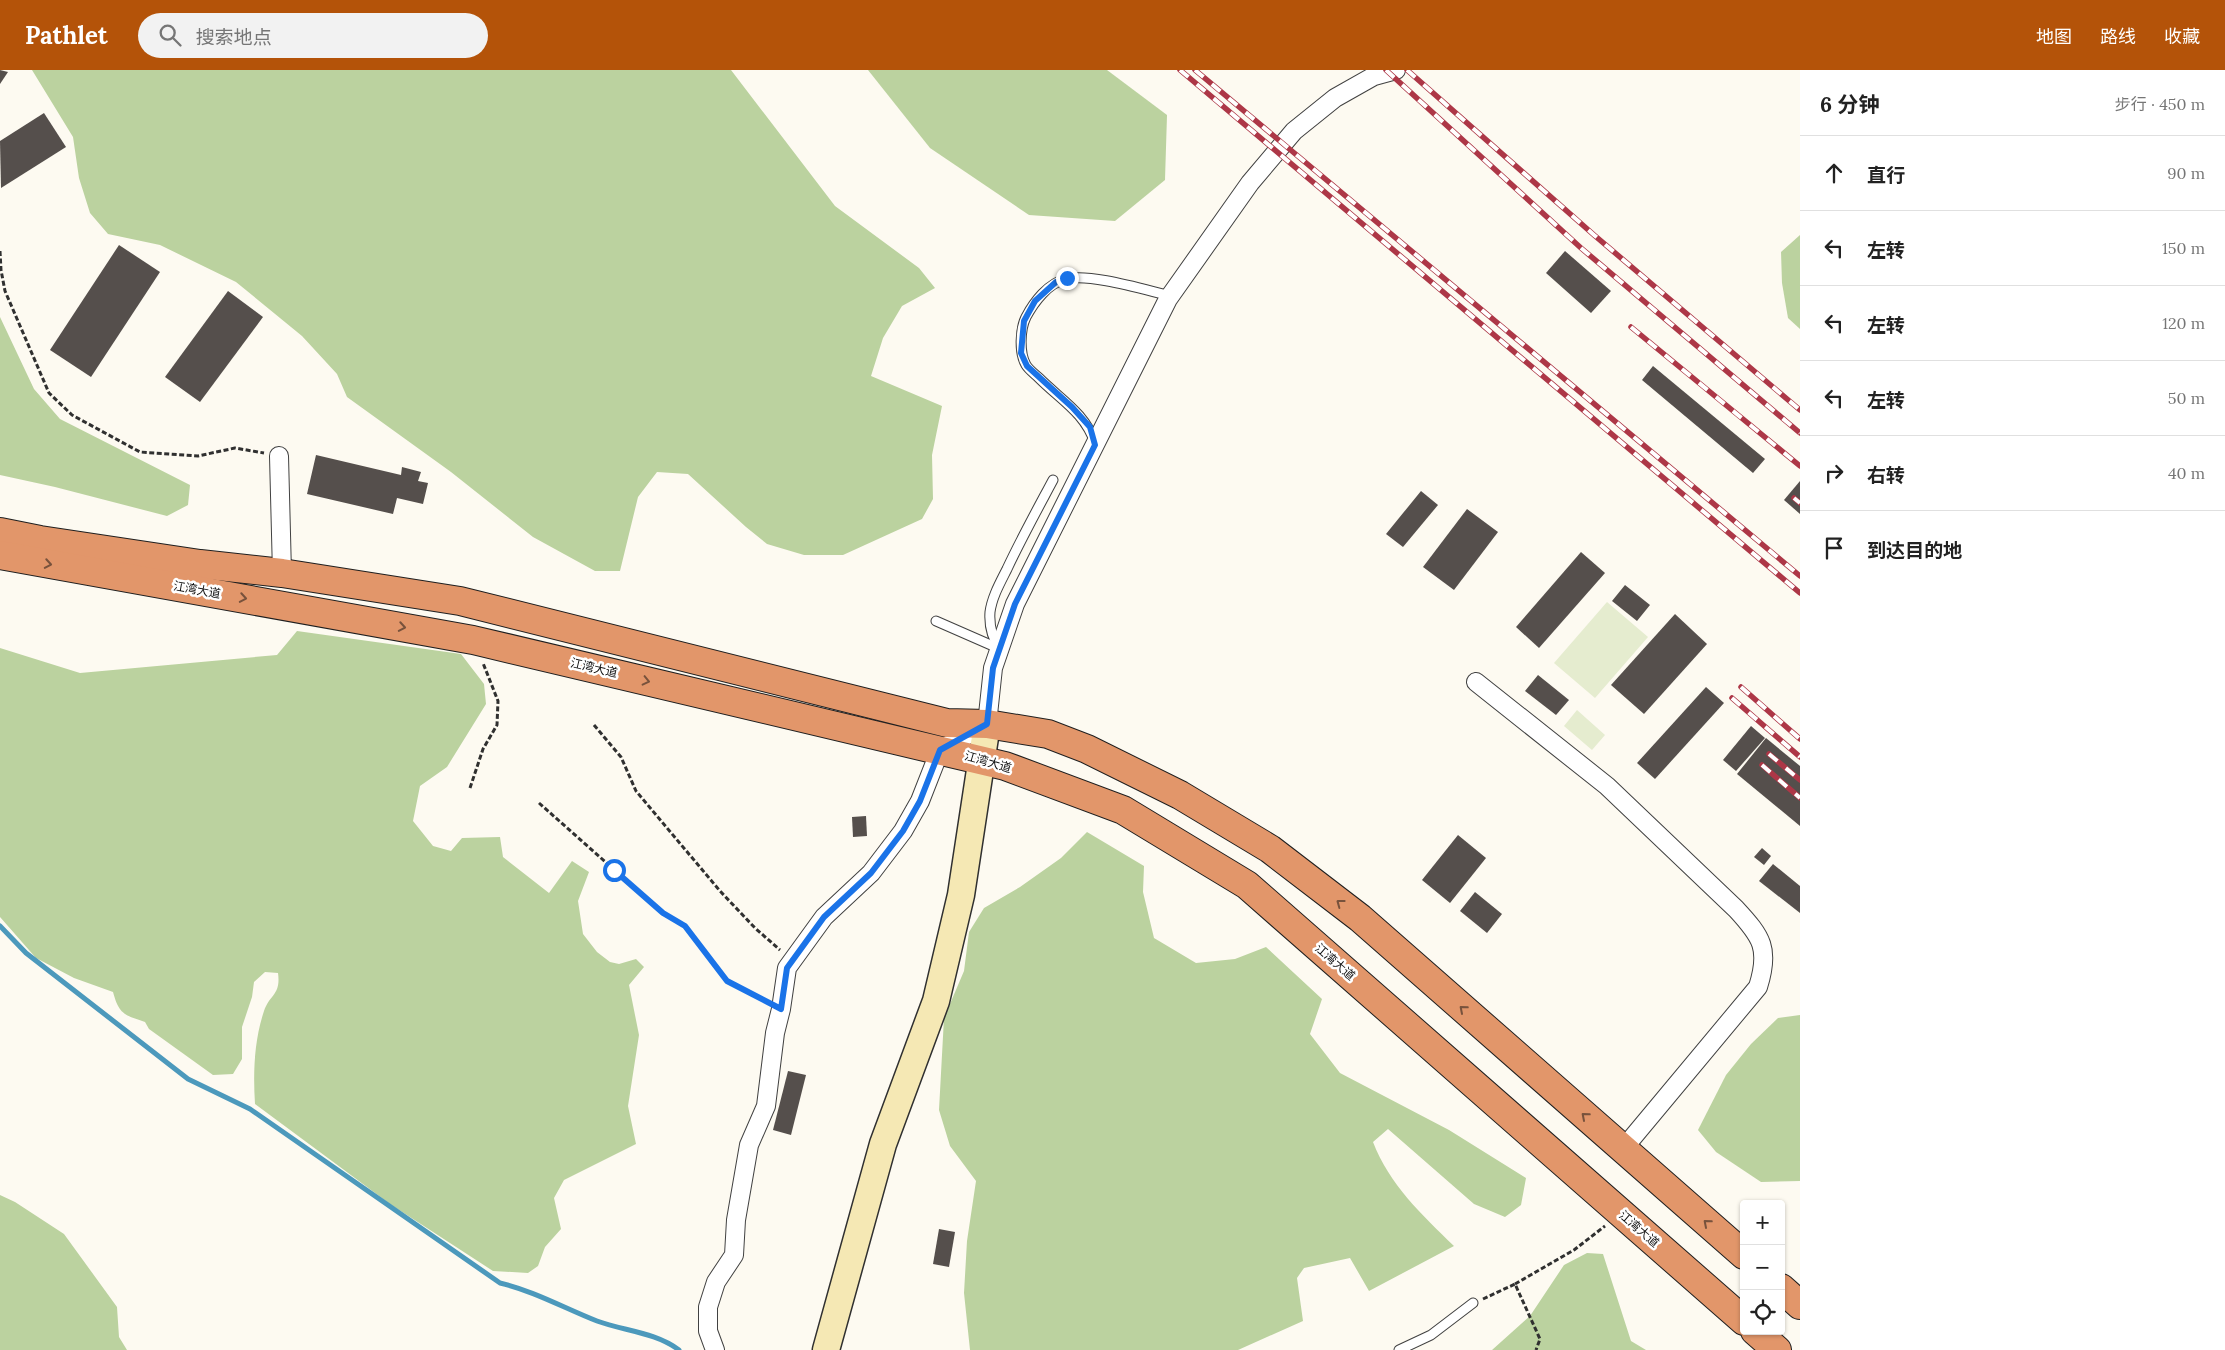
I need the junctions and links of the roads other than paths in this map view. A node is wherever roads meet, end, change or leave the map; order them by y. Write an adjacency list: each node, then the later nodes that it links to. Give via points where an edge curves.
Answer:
1 (1396, 70): 2 (street, via 1374,76 1335,98 1294,131 1250,183)
2 (1171, 296): 3 (street); 3 (lane, via 1086,278 1067,278 1056,282 1035,301 1024,321 1021,353 1027,366 1090,427)
3 (1095, 445): 10 (street, via 1015,604)
4 (279, 456): 8 (street)
5 (1054, 480): 10 (lane, via 995,594 990,613 991,630)
6 (0, 532): 8 (highway, 江湾大道, via 200,564)
7 (0, 555): 13 (highway, 江湾大道, one-way to 13, via 473,640)
8 (282, 572): 12 (highway, 江湾大道, via 460,601 948,724)
9 (936, 620): 10 (lane)
10 (1000, 649): 12 (street, via 993,668)
11 (1476, 682): 15 (street, via 1608,786 1736,908 1762,944 1764,967 1758,987)
12 (987, 724): 13 (street); 14 (street); 15 (highway, 江湾大道, one-way to 12, via 1360,918 1270,850 1180,795 1087,749 1048,734)
13 (940, 750): 14 (highway, 江湾大道); 22 (street, via 920,801 903,831 871,873 824,917 787,968 766,1106 749,1145 736,1220 734,1255 716,1282 708,1307 708,1331)
14 (981, 760): 20 (highway, 江湾大道, via 1123,810 1247,885); 23 (street, via 961,895 936,1000 882,1144)
15 (1623, 1149): 16 (highway, 江湾大道, one-way to 15)
16 (1740, 1251)
17 (1783, 1290): 19 (highway)
18 (1473, 1303): 24 (lane, via 1431,1335)
19 (1800, 1305)
20 (1740, 1318)
21 (1760, 1335): 25 (highway)
22 (715, 1350)
23 (826, 1350)
24 (1399, 1350)
25 (1777, 1350)

